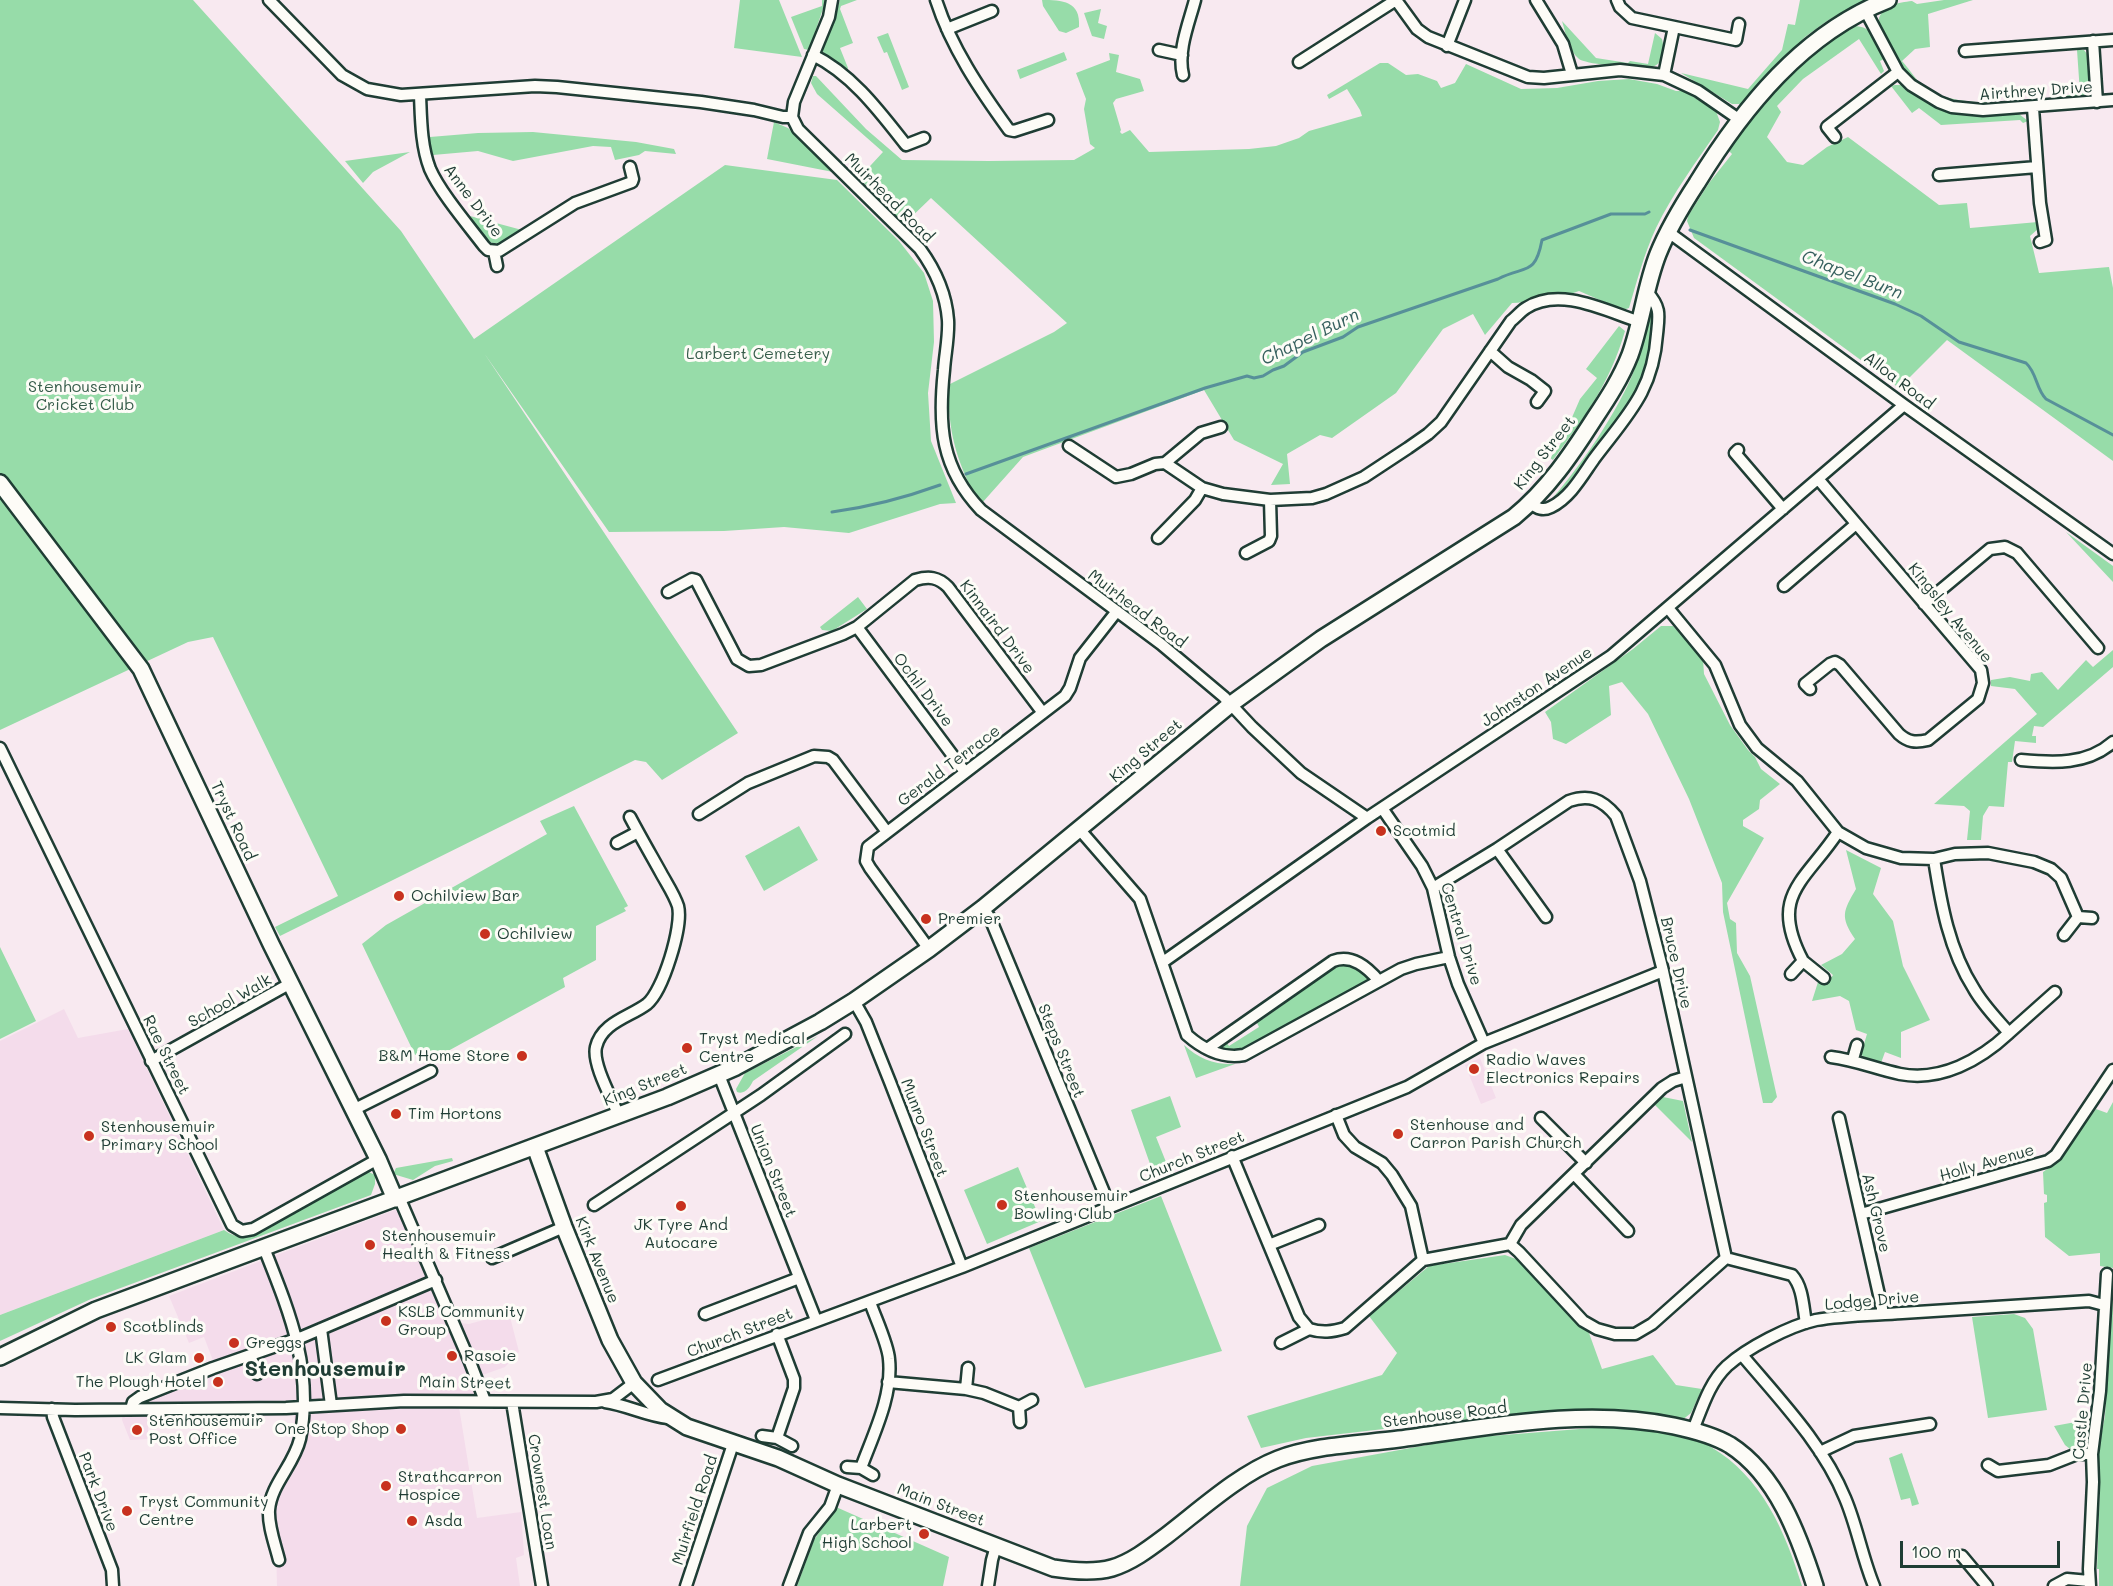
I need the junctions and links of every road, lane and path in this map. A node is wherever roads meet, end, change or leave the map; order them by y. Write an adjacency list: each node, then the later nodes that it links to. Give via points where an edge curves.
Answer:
1 (269, 0): 27 (street, via 342,75 367,89)
2 (832, 0): 20 (street)
3 (936, 0): 14 (street)
4 (1195, 0): 21 (street)
5 (1396, 0): 17 (street, via 1417,28); 22 (street)
6 (1465, 0): 17 (street)
7 (1536, 0): 24 (street, via 1563,44)
8 (1617, 0): 13 (street, via 1632,18)
9 (1887, 0): 10 (street, King Street)
10 (1865, 10): 23 (street, Airthrey Drive); 33 (street, King Street, via 1806,48)
11 (989, 15): 14 (street)
12 (1739, 24): 13 (street, via 1736,40)
13 (1674, 27): 26 (street)
14 (947, 29): 32 (street, via 982,93 1009,130)
15 (2113, 40): 16 (street)
16 (2093, 41): 19 (street); 29 (street)
17 (1447, 45): 24 (street, via 1528,77)
18 (1159, 50): 21 (street)
19 (1965, 51)
20 (813, 55): 31 (street); 34 (street, via 859,90 906,145)
21 (1182, 55): 25 (street)
22 (1299, 62)
23 (1898, 72): 30 (street, Airthrey Drive, via 1922,94 1952,107); 35 (street, via 1827,127)
24 (1572, 74): 26 (street, via 1620,70)
25 (1183, 75)
26 (1664, 75): 33 (street, via 1698,91)
27 (420, 95): 31 (street, via 557,87 701,102); 41 (street, Anne Drive, via 424,148 431,171 484,246)
28 (2113, 100): 29 (street, Airthrey Drive)
29 (2097, 102): 30 (street, Airthrey Drive)
30 (2033, 108): 37 (street)
31 (792, 117): 66 (street, Muirhead Road, via 798,129 933,266 942,287 948,322 941,428 948,461 966,495)
32 (1048, 120)
33 (1740, 120): 39 (street, King Street)
34 (924, 138)
35 (1835, 138)
36 (630, 167): 41 (street, Anne Drive, via 632,182 575,203 507,247)
37 (2037, 167): 38 (street, via 1954,179); 40 (street, via 2046,240)
38 (1939, 175)
39 (1667, 231): 43 (street, King Street); 47 (street, Alloa Road)
40 (2040, 242)
41 (494, 251): 42 (street, Anne Drive)
42 (497, 266)
43 (1647, 292): 44 (street, King Street); 56 (street, via 1659,311 1656,346 1651,372 1636,406 1566,497 1549,508 1540,509)
44 (1640, 322): 45 (street, via 1576,301 1539,302 1511,321); 56 (street, King Street, via 1613,390 1568,460)
45 (1490, 351): 46 (street, via 1545,392); 55 (street, via 1440,422 1408,448 1364,477 1326,494)
46 (1537, 402)
47 (1904, 405): 52 (street, Johnston Avenue); 61 (street, Alloa Road)
48 (1221, 427): 51 (street, via 1201,433)
49 (1077, 447): 51 (street, via 1116,477)
50 (1738, 450): 57 (street, via 1735,453)
51 (1165, 464): 54 (street)
52 (1819, 480): 57 (street, Johnston Avenue); 58 (street, Kingsley Avenue)
53 (0, 483): 101 (street, Tryst Road, via 141,669)
54 (1202, 488): 55 (street); 59 (street)
55 (1270, 500): 60 (street, via 1269,541)
56 (1530, 503): 70 (street, King Street, via 1514,517 1321,639)
57 (1783, 509): 65 (street, Johnston Avenue)
58 (1856, 524): 62 (street); 64 (street, Kingsley Avenue)
59 (1164, 534)
60 (1246, 554)
61 (2113, 554)
62 (1791, 584)
63 (668, 592): 67 (street, Kinnaird Drive, via 696,580 737,658 749,666 761,665)
64 (1924, 604): 68 (street, via 1985,552 2005,547 2017,553); 69 (street, Kingsley Avenue, via 1981,670 1983,683 1978,699 1928,741 1913,742 1899,734 1834,662 1805,684)
65 (1668, 608): 76 (street, Johnston Avenue, via 1603,662); 83 (street, via 1715,665 1740,725 1757,748 1797,781)
66 (1117, 611): 70 (street, Muirhead Road); 71 (street, Gerald Terrace, via 1080,658 1069,692)
67 (857, 627): 71 (street, Kinnaird Drive, via 915,580 924,577 942,581); 75 (street, Ochil Drive)
68 (2098, 648)
69 (1810, 689)
70 (1231, 704): 79 (street, Muirhead Road, via 1301,773); 80 (street, King Street)
71 (1043, 713): 75 (street, Gerald Terrace)
72 (0, 748): 111 (street, Rae Street)
73 (2111, 748): 74 (street, via 2068,762)
74 (2021, 760)
75 (965, 772): 82 (street, Gerald Terrace)
76 (1382, 808): 79 (street, Johnston Avenue); 87 (street, Central Drive)
77 (699, 814): 82 (street, via 757,779 821,756 833,760)
78 (630, 817): 81 (street)
79 (1367, 818): 96 (street, Johnston Avenue)
80 (1080, 830): 88 (street, King Street); 96 (street, via 1140,899)
81 (638, 832): 84 (street); 119 (street, via 672,893 679,916 666,970 653,998 613,1023 596,1048 597,1062)
82 (887, 832): 93 (street, Gerald Terrace, via 868,847 866,861)
83 (1838, 832): 86 (street, via 1886,855); 95 (street, via 1801,880 1789,906 1792,941)
84 (617, 843)
85 (1497, 849): 87 (street, Bruce Drive); 89 (street); 97 (street, Bruce Drive, via 1569,801 1588,797 1602,802 1616,816 1634,863)
86 (1934, 859): 90 (street, via 1988,853 2034,862 2061,878); 104 (street, via 1943,914 1965,972 1974,990)
87 (1433, 888): 94 (street, Central Drive)
88 (983, 908): 93 (street, King Street); 129 (street, Steps Street)
89 (1546, 917)
90 (2078, 917): 91 (street); 92 (street)
91 (2092, 918)
92 (2064, 935)
93 (929, 949): 103 (street, King Street)
94 (1449, 957): 100 (street, via 1416,964); 106 (street, Central Drive)
95 (1803, 961): 98 (street); 99 (street)
96 (1163, 962): 108 (street, via 1187,1035)
97 (1663, 971): 106 (street, Church Street); 115 (street, Bruce Drive)
98 (1791, 975)
99 (1824, 978)
100 (1379, 981): 108 (street, via 1244,1055 1223,1056); 108 (street, via 1351,958 1333,961)
101 (291, 983): 111 (street, School Walk); 116 (street, Tryst Road)
102 (2055, 992): 104 (street)
103 (854, 1001): 114 (street, King Street); 140 (street, Munro Street, via 866,1022)
104 (2009, 1033): 110 (street, via 1975,1059 1922,1077)
105 (845, 1034): 117 (street)
106 (1484, 1043): 118 (street, Church Street, via 1407,1087)
107 (1857, 1045): 110 (street)
108 (1207, 1050)
109 (1831, 1057): 110 (street)
110 (1853, 1059)
111 (151, 1061): 124 (street, Rae Street, via 236,1229 253,1229)
112 (2113, 1070): 130 (street, Holly Avenue, via 2056,1155 2048,1161)
113 (431, 1071): 116 (street)
114 (719, 1075): 117 (street, Union Street); 119 (street, King Street)
115 (1686, 1077): 125 (street, via 1662,1088); 138 (street, Bruce Drive)
116 (353, 1110): 124 (street, Tryst Road)
117 (734, 1113): 128 (street); 142 (street, Union Street)
118 (1336, 1115): 123 (street, Church Street); 139 (street, via 1344,1135 1355,1147 1382,1163 1392,1175 1410,1206)
119 (619, 1116): 122 (street, King Street)
120 (1540, 1118): 125 (street)
121 (1839, 1118): 130 (street, Ash Grove)
122 (536, 1147): 127 (street, King Street); 132 (street, Kirk Avenue)
123 (1232, 1156): 129 (street, Church Street); 135 (street)
124 (378, 1159): 127 (street, Tryst Road)
125 (1586, 1162): 126 (street)
126 (1574, 1174): 133 (street); 134 (street, via 1521,1225)
127 (397, 1198): 136 (street, King Street); 143 (street)
128 (594, 1205)
129 (1110, 1207): 140 (street, Church Street)
130 (1861, 1214): 147 (street, Ash Grove)
131 (1319, 1225): 135 (street)
132 (564, 1227): 137 (street); 162 (street, Kirk Avenue, via 610,1340)
133 (1628, 1231)
134 (1510, 1244): 138 (street, via 1583,1321 1615,1334 1635,1334 1652,1324); 139 (street)
135 (1269, 1245): 151 (street, via 1299,1317)
136 (264, 1248): 153 (street); 157 (street, King Street, via 74,1320)
137 (492, 1258)
138 (1726, 1258): 149 (street, via 1792,1275 1800,1288)
139 (1423, 1260): 151 (street, via 1345,1328 1326,1332)
140 (962, 1267): 144 (street, Church Street)
141 (2107, 1274): 145 (street, Castle Drive)
142 (799, 1278): 146 (street); 148 (street, Union Street)
143 (436, 1280): 150 (street); 165 (street)
144 (870, 1302): 148 (street, Church Street); 161 (street, via 890,1358)
145 (2104, 1305): 147 (street, Lodge Drive, via 2089,1301); 183 (street, Castle Drive)
146 (705, 1314)
147 (1882, 1314): 149 (street, Lodge Drive)
148 (816, 1320): 152 (street, Church Street)
149 (1806, 1323): 155 (street, Lodge Drive)
150 (321, 1329): 153 (street); 168 (street)
151 (1309, 1329): 154 (street)
152 (777, 1334): 160 (street, Church Street); 179 (street, via 794,1388)
153 (297, 1339): 156 (street); 169 (street)
154 (1281, 1343)
155 (1742, 1354): 177 (street, Lodge Drive, via 1712,1383); 182 (street)
156 (250, 1355): 159 (street); 173 (street, via 140,1397)
157 (0, 1357)
158 (968, 1368): 163 (street)
159 (257, 1374)
160 (658, 1380)
161 (888, 1382): 163 (street); 186 (street)
162 (634, 1383): 167 (street); 174 (street, Main Street)
163 (966, 1389): 170 (street)
164 (1032, 1400): 170 (street)
165 (485, 1401): 166 (street, Main Street); 168 (street, Main Street)
166 (513, 1402): 167 (street, Main Street); 195 (street, Crownest Loan)
167 (605, 1402): 174 (street, Main Street)
168 (331, 1405): 169 (street, Main Street)
169 (303, 1406): 173 (street, Main Street); 192 (street, via 295,1455 269,1509)
170 (1019, 1407): 175 (street)
171 (0, 1408): 172 (street, Main Street)
172 (52, 1409): 173 (street, Main Street); 194 (street, Park Drive, via 112,1570)
173 (130, 1409)
174 (671, 1418): 180 (street, Main Street)
175 (1020, 1422)
176 (1930, 1424): 182 (street, via 1854,1436)
177 (1693, 1430): 191 (street, Stenhouse Road, via 1597,1417 1497,1425 1296,1453 1253,1472 1124,1564 1111,1569 1068,1570); 199 (street, Stenhouse Road, via 1715,1437 1741,1453 1775,1492 1801,1541)
178 (762, 1436): 179 (street)
179 (777, 1438): 181 (street)
180 (733, 1444): 188 (street, Main Street, via 778,1458); 196 (street, Muirfield Road)
181 (792, 1446)
182 (1820, 1452): 200 (street, via 1845,1498)
183 (2092, 1454): 184 (street, via 2077,1454 2049,1465 1998,1471); 193 (street, Castle Drive)
184 (1988, 1465)
185 (847, 1467): 186 (street)
186 (861, 1468): 187 (street)
187 (873, 1475)
188 (838, 1485): 189 (street, Main Street); 197 (street, via 830,1508 809,1533)
189 (996, 1546): 191 (street, Main Street); 198 (street)
190 (1962, 1556): 201 (street)
191 (1030, 1559)
192 (279, 1560)
193 (2090, 1583): 202 (street, via 2067,1579)
194 (113, 1586)
195 (542, 1586)
196 (686, 1586)
197 (789, 1586)
198 (988, 1586)
199 (1815, 1586)
200 (1874, 1586)
201 (1987, 1586)
202 (2054, 1586)

